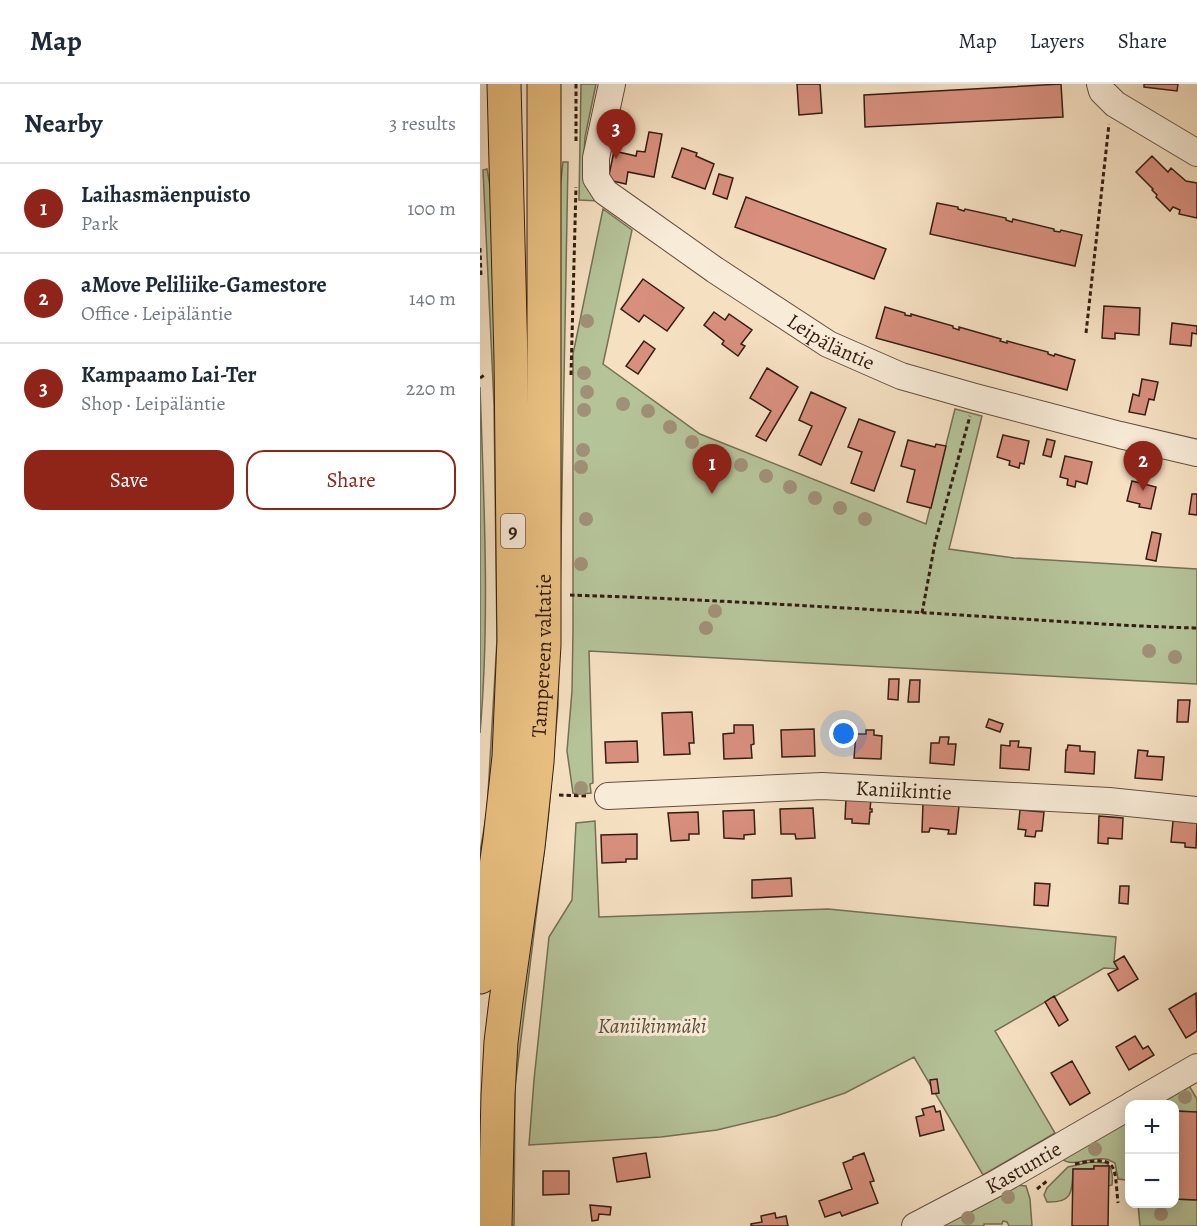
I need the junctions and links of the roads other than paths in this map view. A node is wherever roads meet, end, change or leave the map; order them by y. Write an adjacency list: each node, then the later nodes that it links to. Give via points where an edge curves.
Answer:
1 (504, 84): 9 (highway, Tampereen valtatie / 9, via 514,640 509,757)
2 (612, 84): 6 (street, Leipäläntie, via 596,158 596,178 605,192 828,344 901,376)
3 (1100, 84): 5 (street, via 1115,104)
4 (556, 89): 13 (highway, Tampereen valtatie / 9, via 544,645 528,847 501,1042)
5 (1197, 153)
6 (1197, 453)
7 (608, 796): 8 (street, Kaniikintie, via 822,786 1109,801)
8 (1197, 810)
9 (480, 977)
10 (1197, 1067): 11 (street, Kastuntie)
11 (1140, 1100)
12 (1125, 1108): 14 (street, Kastuntie)
13 (495, 1226)
14 (915, 1226)

